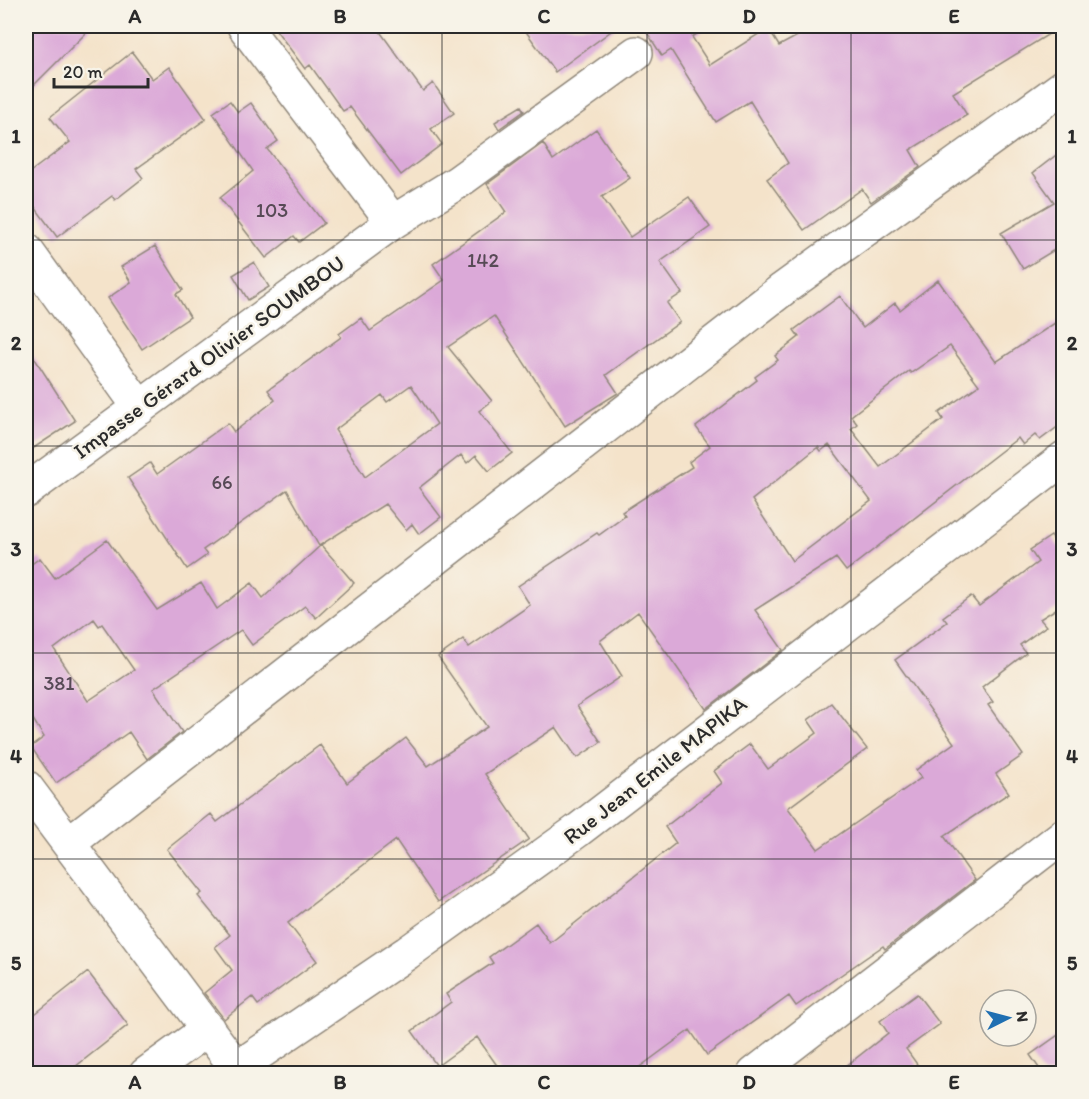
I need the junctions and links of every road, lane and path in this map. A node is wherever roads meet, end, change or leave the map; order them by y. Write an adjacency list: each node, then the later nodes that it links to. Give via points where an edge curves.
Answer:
1 (244, 26): 4 (street)
2 (636, 53): 4 (street, Impasse Gérard Olivier SOUMBOU, via 458,182)
3 (1064, 86): 11 (street, via 783,289)
4 (393, 222): 6 (street, Impasse Gérard Olivier SOUMBOU)
5 (26, 250): 6 (street)
6 (140, 408): 8 (street, Impasse Gérard Olivier SOUMBOU)
7 (1064, 458): 13 (street, Rue Jean Emile MAPIKA, via 578,831)
8 (26, 491)
9 (27, 790): 11 (street)
10 (1064, 835): 15 (street)
11 (69, 843): 12 (street)
12 (208, 1029): 13 (street); 14 (street)
13 (239, 1071)
14 (146, 1074)
15 (754, 1074)

